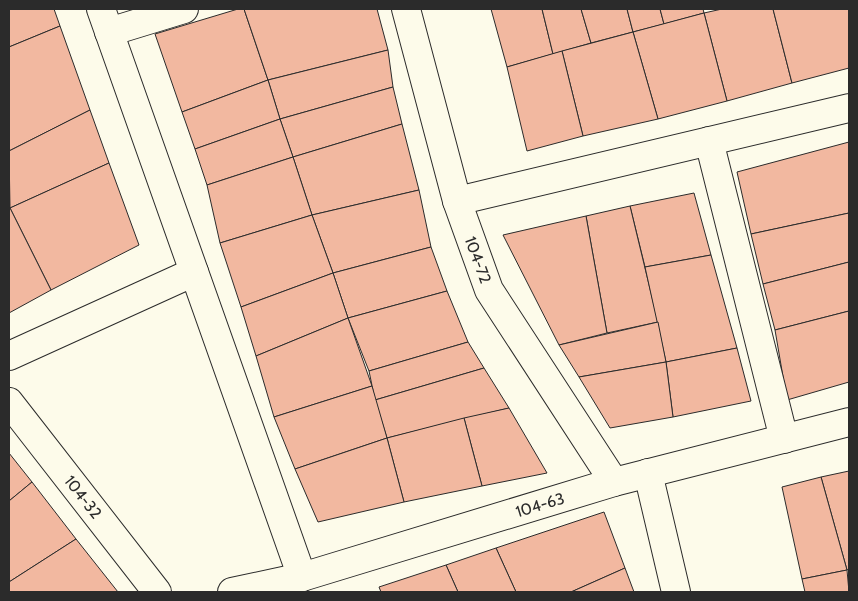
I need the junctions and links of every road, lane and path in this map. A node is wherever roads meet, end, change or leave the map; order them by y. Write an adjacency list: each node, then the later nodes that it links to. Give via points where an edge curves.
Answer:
1 (184, 9): 3 (street)
2 (406, 9): 6 (street, 104-72)
3 (105, 20): 7 (street)
4 (849, 108): 5 (street)
5 (709, 141): 6 (street); 11 (street)
6 (457, 201): 13 (street, 104-72, via 489,290)
7 (194, 272): 8 (street); 14 (street)
8 (9, 356)
9 (9, 402): 15 (street, 104-32)
10 (849, 422): 11 (street, 104-63)
11 (784, 439): 12 (street, 104-63)
12 (648, 473): 13 (street, 104-63); 17 (street)
13 (614, 482): 14 (street, 104-63)
14 (302, 577): 16 (street, 104-63)
15 (157, 592)
16 (232, 592)
17 (676, 592)

